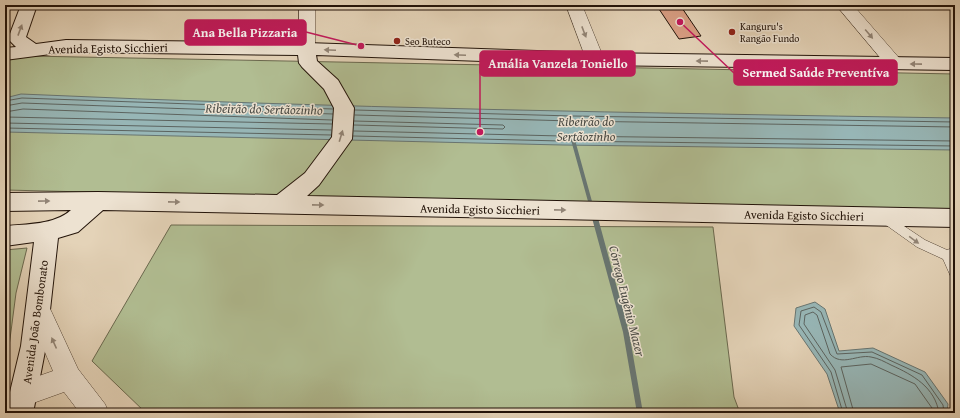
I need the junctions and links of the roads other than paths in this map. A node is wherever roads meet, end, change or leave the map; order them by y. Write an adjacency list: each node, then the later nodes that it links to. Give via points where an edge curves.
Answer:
1 (29, 5): 6 (street, one-way to 1, via 17,39)
2 (307, 5): 5 (street)
3 (574, 5): 8 (street, one-way to 8)
4 (844, 5): 9 (street, one-way to 9)
5 (307, 49): 6 (street, Avenida Egisto Sicchieri, via 66,46); 8 (street, Avenida Egisto Sicchieri, one-way to 5); 13 (street, one-way to 5, via 298,192 320,169 342,138 344,108 331,85 308,63)
6 (30, 50): 7 (street, Avenida Egisto Sicchieri)
7 (5, 54)
8 (594, 59): 9 (street, Avenida Egisto Sicchieri, one-way to 8)
9 (894, 63): 10 (street, Avenida Egisto Sicchieri, one-way to 9)
10 (955, 64)
11 (98, 201): 12 (street, Avenida Egisto Sicchieri, one-way to 11); 13 (street, Avenida Egisto Sicchieri, one-way to 13); 16 (street, via 70,225)
12 (5, 202)
13 (282, 204): 14 (street, Avenida Egisto Sicchieri, one-way to 14)
14 (883, 217): 15 (street, Avenida Egisto Sicchieri); 18 (lane, one-way to 18, via 919,244)
15 (955, 218)
16 (47, 231): 17 (street); 20 (street, Avenida João Bombonato)
17 (5, 236)
18 (951, 253): 19 (lane)
19 (955, 273)
20 (38, 308): 21 (street, one-way to 20); 22 (street, Avenida João Bombonato)
21 (69, 378): 22 (street); 23 (street)
22 (22, 403)
23 (96, 413)

